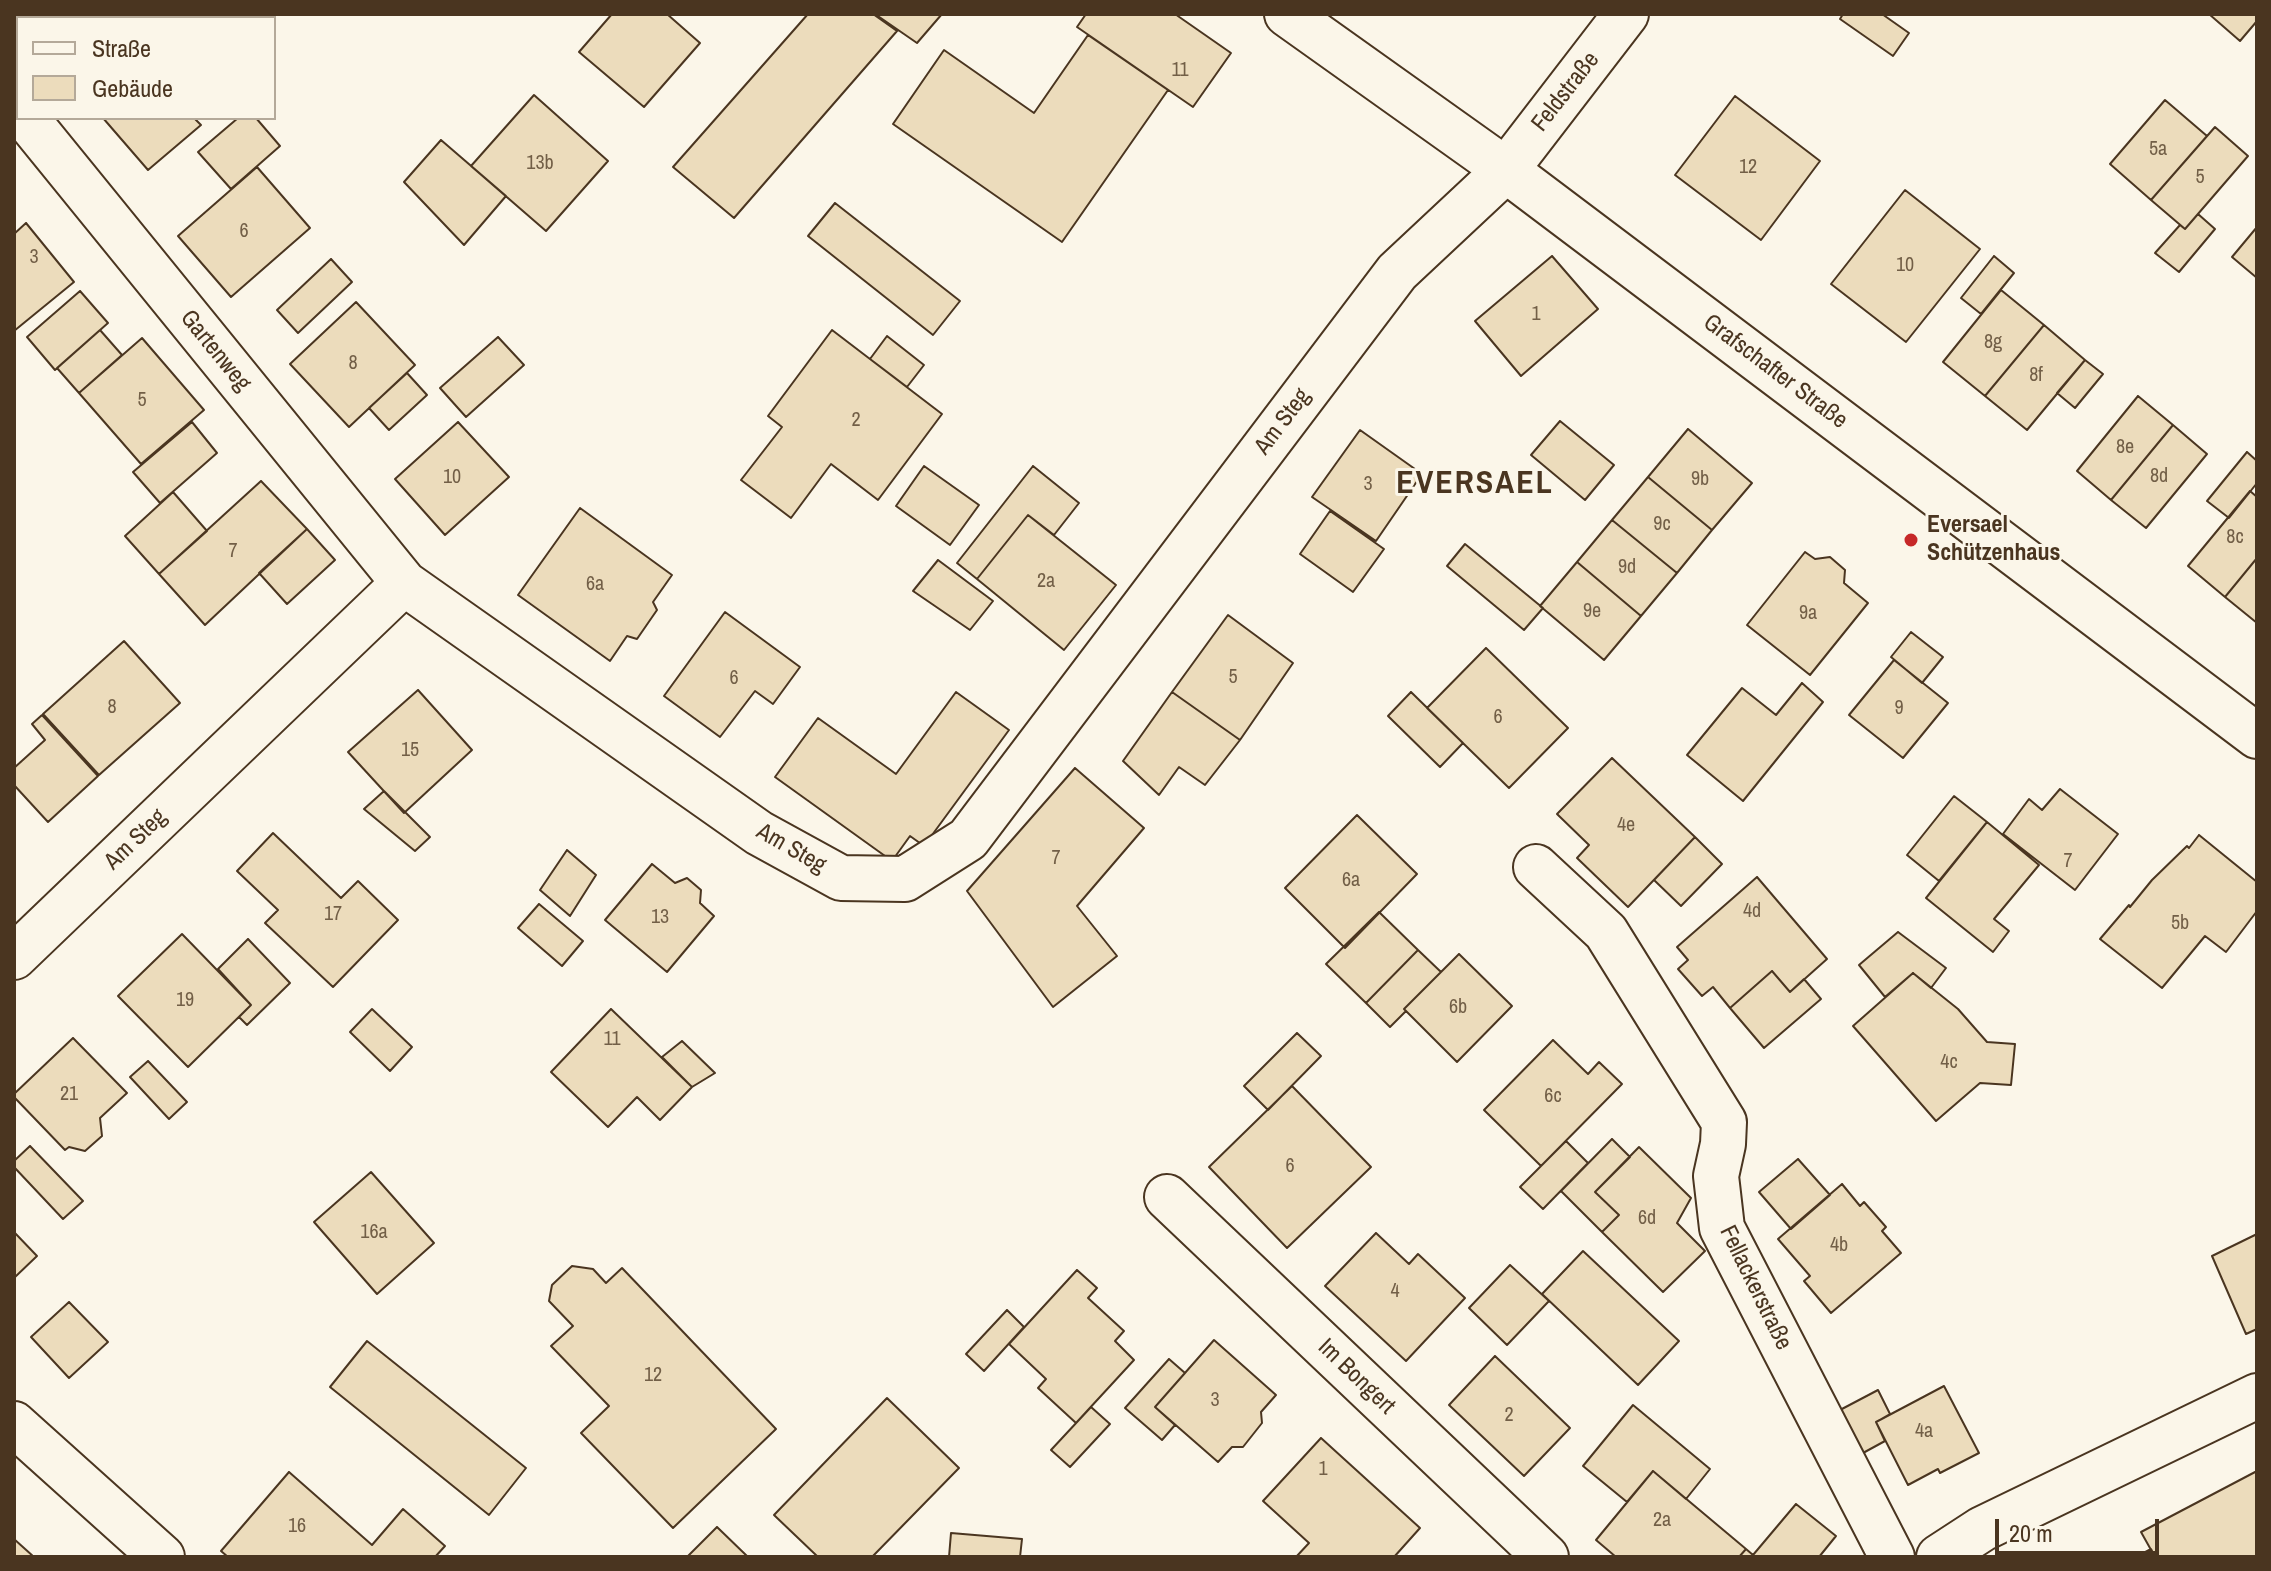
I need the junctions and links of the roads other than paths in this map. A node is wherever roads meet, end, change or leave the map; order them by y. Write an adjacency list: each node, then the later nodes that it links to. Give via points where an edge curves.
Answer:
1 (1287, 14): 4 (street, Grafschafter Straße)
2 (1626, 14): 4 (street, Feldstraße)
3 (28, 120): 5 (street, Gartenweg)
4 (1506, 170): 5 (street, Am Steg, via 1397,272 968,839 905,879 841,878 759,833); 6 (street, Grafschafter Straße)
5 (404, 583): 8 (street, Am Steg)
6 (2257, 736)
7 (1536, 867): 14 (street, Fellackerstraße, via 1606,932 1724,1122 1716,1176 1722,1228)
8 (14, 957)
9 (1167, 1197): 13 (street, Im Bongert)
10 (2257, 1396): 15 (street, via 1982,1529)
11 (14, 1424): 12 (street)
12 (162, 1557)
13 (1546, 1557)
14 (1892, 1557)
15 (1939, 1557)

